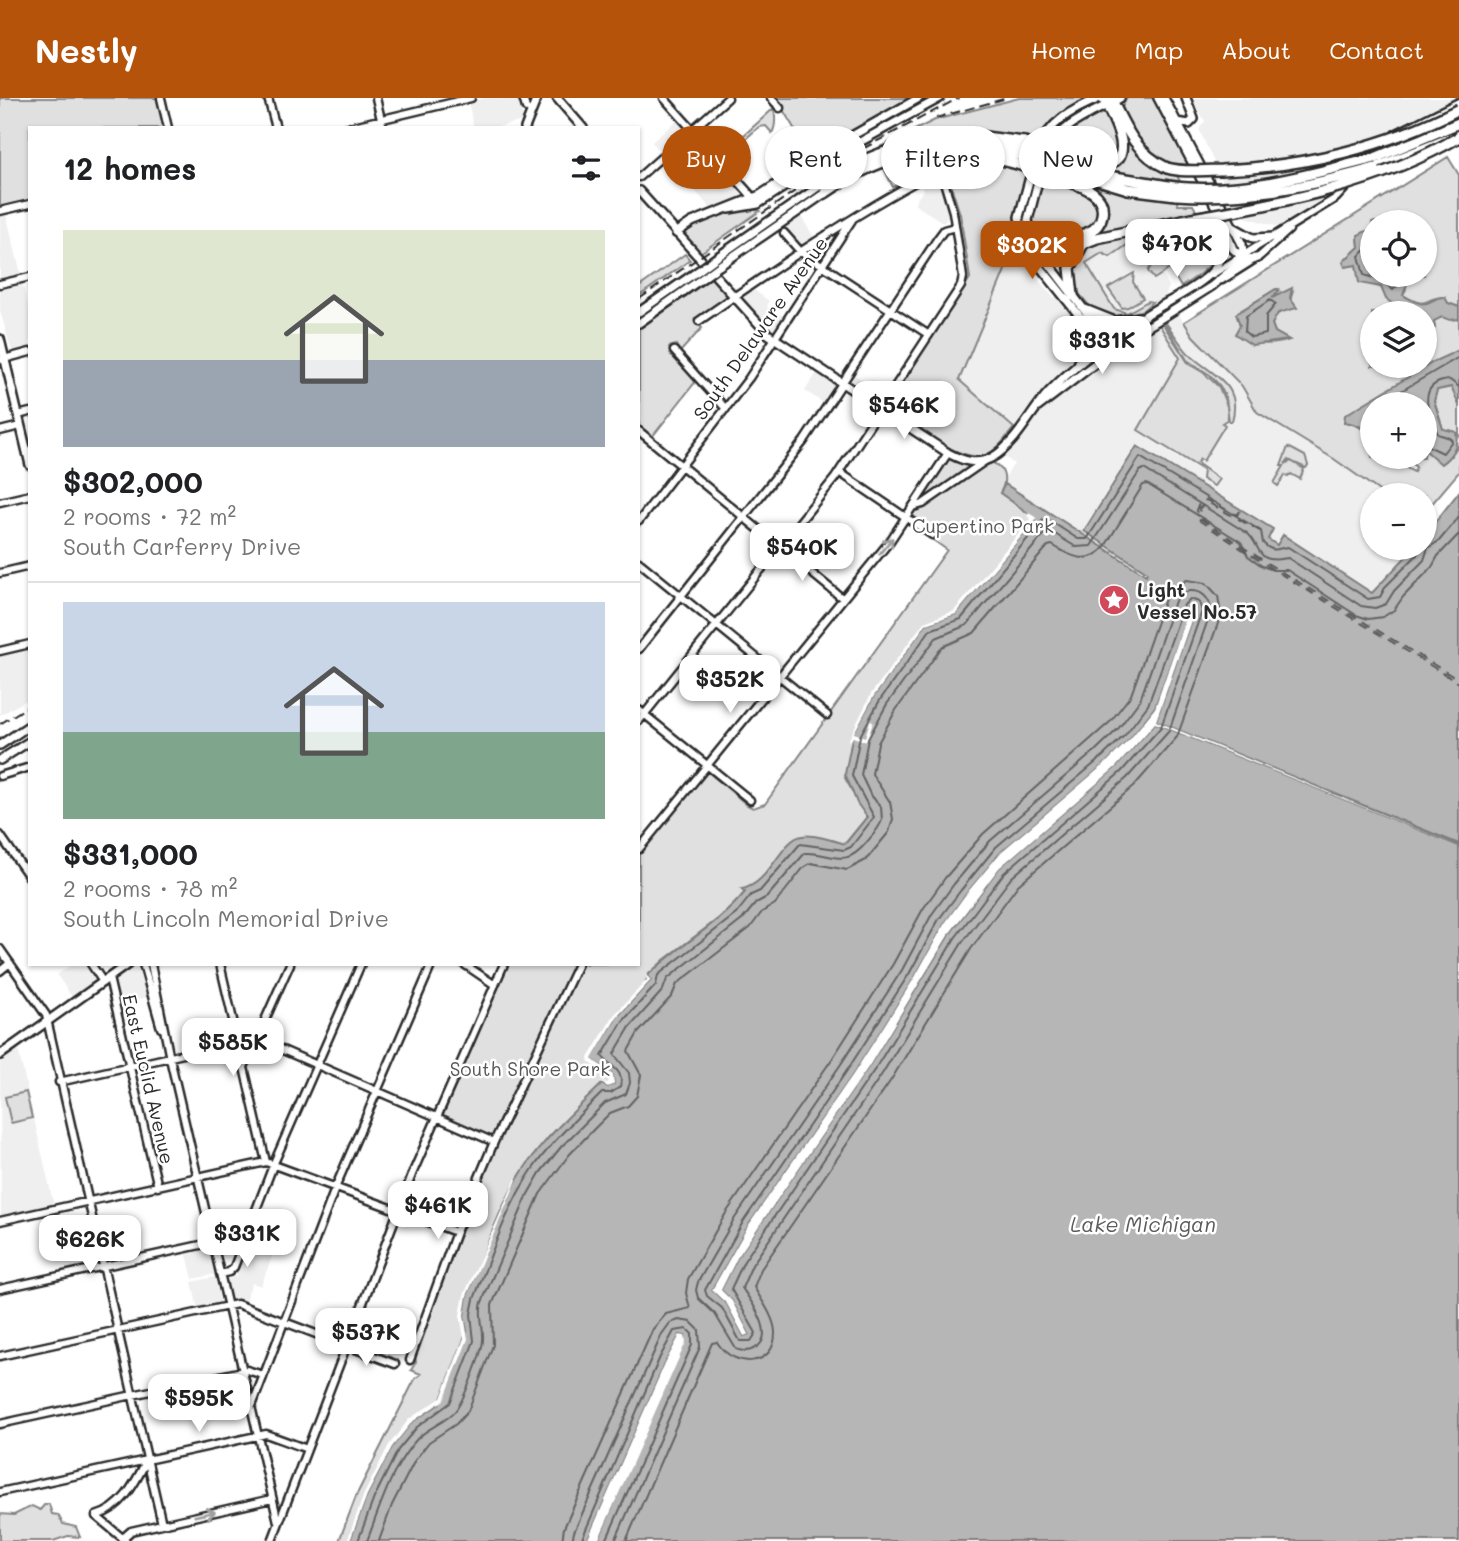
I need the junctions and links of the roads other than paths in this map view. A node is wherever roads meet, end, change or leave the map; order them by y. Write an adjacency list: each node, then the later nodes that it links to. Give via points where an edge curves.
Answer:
1 (163, 98): 25 (street)
2 (268, 98): 26 (street)
3 (376, 98): 21 (street)
4 (471, 98): 21 (street)
5 (523, 98): 19 (street)
6 (537, 98): 19 (main road)
7 (557, 98): 30 (main road)
8 (664, 98): 31 (street)
9 (728, 98): 32 (street)
10 (771, 98): 17 (street)
11 (940, 98): 15 (main road)
12 (1160, 98): 22 (main road); 54 (main road)
13 (1186, 98): 22 (main road, via 1194,119 1189,124)
14 (1109, 100): 18 (highway, bridge, via 1147,158 1167,169 1191,171 1296,163 1395,136); 38 (highway, via 1122,134); 62 (main road, via 1068,126 1053,142 1029,209)
15 (921, 101): 20 (main road); 23 (main road)
16 (1459, 102): 57 (street, via 1383,143 1336,198)
17 (780, 108)
18 (1459, 108)
19 (531, 111): 29 (main road)
20 (890, 115): 23 (main road); 33 (main road)
21 (380, 119): 27 (street); 28 (street)
22 (1177, 121): 56 (main road)
23 (894, 123): 34 (main road)
24 (1459, 123): 41 (highway)
25 (168, 126)
26 (275, 126)
27 (353, 126)
28 (382, 126)
29 (526, 126)
30 (581, 126)
31 (688, 126)
32 (696, 126)
33 (867, 130)
34 (867, 136)
35 (1459, 136): 41 (highway, bridge); 61 (highway, bridge, via 1413,160 1326,190)
36 (1019, 153): 40 (highway, via 976,141 916,144)
37 (1019, 153): 42 (highway, via 951,148 920,151)
38 (1118, 155)
39 (662, 157): 43 (street)
40 (867, 158)
41 (1375, 163): 44 (highway, bridge, via 1283,190 1227,196)
42 (867, 167)
43 (640, 176)
44 (1118, 186)
45 (745, 189): 50 (street)
46 (774, 189): 50 (main road)
47 (823, 189): 67 (main road, bridge)
48 (1089, 189): 62 (highway, via 1101,203 1102,217 1096,227)
49 (640, 192): 58 (main road)
50 (756, 201): 58 (main road, via 692,222)
51 (28, 204): 52 (street)
52 (0, 211)
53 (854, 218): 55 (street, via 939,172); 63 (street); 66 (street, South Delaware Avenue)
54 (1224, 225): 64 (main road, via 1233,249); 68 (main road, via 1220,258)
55 (955, 227): 75 (street, via 943,232); 81 (street, via 963,282)
56 (1234, 227): 60 (main road, via 1253,238); 64 (main road)
57 (1290, 229): 60 (street); 65 (street)
58 (676, 233): 72 (main road)
59 (784, 233): 63 (street)
60 (1274, 237): 64 (street)
61 (1083, 243): 62 (highway, via 1061,252); 73 (highway, via 1070,268)
62 (1030, 246): 73 (main road); 80 (main road)
63 (799, 250): 66 (street); 72 (street)
64 (1243, 257): 65 (main road); 68 (street); 71 (main road)
65 (1257, 258): 71 (street)
66 (823, 265): 75 (street); 83 (street, South Delaware Avenue)
67 (701, 274): 76 (main road); 79 (main road)
68 (1208, 276): 77 (main road)
69 (28, 277): 70 (street)
70 (0, 284)
71 (1213, 286): 84 (main road)
72 (734, 296): 78 (street); 83 (main road)
73 (1073, 296): 74 (main road)
74 (1081, 307): 77 (main road, via 1115,321); 84 (main road)
75 (891, 310): 81 (street); 89 (street)
76 (640, 311)
77 (1144, 316): 84 (main road)
78 (699, 321)
79 (640, 322)
80 (1082, 322): 84 (main road); 88 (main road, via 1087,346)
81 (929, 335): 91 (street)
82 (0, 339): 87 (main road)
83 (775, 339): 89 (main road); 92 (street, South Delaware Avenue)
84 (1110, 348): 88 (main road); 90 (main road)
85 (674, 351): 92 (street)
86 (28, 352): 87 (street)
87 (2, 359): 94 (main road)
88 (1075, 368): 90 (main road)
89 (843, 383): 91 (main road); 107 (street)
90 (1038, 407): 100 (main road, via 999,453)
91 (880, 408): 98 (main road); 102 (street)
92 (726, 409): 101 (street, South Delaware Avenue)
93 (28, 412): 94 (street)
94 (18, 415): 95 (main road)
95 (20, 426): 96 (street); 99 (main road)
96 (0, 431)
97 (640, 432): 101 (street)
98 (948, 453): 100 (main road, via 968,462); 105 (street)
99 (28, 457)
100 (986, 460): 105 (street)
101 (681, 466): 107 (street); 108 (street, South Delaware Avenue)
102 (839, 472): 106 (street); 110 (street)
103 (28, 495): 104 (street)
104 (0, 502)
105 (913, 507): 106 (street)
106 (906, 517): 109 (street); 115 (street, one-way to 106)
107 (744, 518): 110 (street); 114 (street)
108 (640, 520)
109 (932, 535)
110 (779, 547): 115 (street); 116 (street)
111 (640, 563): 114 (street)
112 (28, 566): 113 (street)
113 (0, 573)
114 (681, 597): 116 (street); 118 (street)
115 (842, 598): 120 (street)
116 (716, 625): 120 (street); 121 (street)
117 (28, 644): 119 (street)
118 (640, 648)
119 (0, 651)
120 (779, 675): 122 (street); 128 (street)
121 (641, 712): 128 (street)
122 (827, 715)
123 (28, 728): 125 (main road)
124 (28, 742): 127 (main road)
125 (0, 745)
126 (28, 748): 127 (main road)
127 (0, 762)
128 (707, 764): 131 (street); 133 (street)
129 (28, 768): 130 (street)
130 (0, 776)
131 (750, 800)
132 (0, 835): 134 (street)
133 (640, 847)
134 (28, 875)
135 (0, 949): 136 (street)
136 (10, 963): 148 (street); 151 (street, via 46,1015)
137 (92, 966): 149 (street)
138 (125, 966): 149 (main road)
139 (144, 966): 155 (street)
140 (152, 966): 155 (street)
141 (220, 966): 153 (street)
142 (289, 966): 152 (street)
143 (360, 966): 156 (street)
144 (431, 966): 160 (street)
145 (467, 966): 150 (street)
146 (503, 966): 150 (street)
147 (577, 966): 162 (street)
148 (0, 971)
149 (106, 980): 151 (main road); 157 (street, East Euclid Avenue)
150 (495, 985): 161 (street)
151 (46, 1022): 154 (main road); 159 (street)
152 (257, 1039): 153 (street); 156 (street); 158 (street)
153 (238, 1042): 155 (street); 158 (street)
154 (0, 1055)
155 (169, 1056): 157 (street); 164 (street)
156 (317, 1065): 160 (street); 163 (street)
157 (130, 1067): 159 (street); 165 (street, East Euclid Avenue)
158 (244, 1067): 163 (street)
159 (59, 1082): 167 (street)
160 (376, 1091): 161 (street); 166 (street)
161 (437, 1118): 162 (street); 168 (street)
162 (494, 1142): 171 (street)
163 (270, 1162): 164 (street); 166 (street); 170 (street)
164 (198, 1178): 165 (street); 174 (street)
165 (158, 1186): 167 (street)
166 (336, 1186): 168 (street); 179 (street)
167 (87, 1202): 169 (street); 175 (street)
168 (398, 1210): 171 (street); 181 (street)
169 (0, 1221)
170 (250, 1224): 172 (street); 173 (street)
171 (456, 1232): 183 (street)
172 (246, 1235): 173 (street); 176 (street, via 231,1270)
173 (230, 1238): 174 (street)
174 (213, 1242): 175 (street); 176 (street)
175 (102, 1266): 177 (street); 180 (street)
176 (220, 1274): 178 (street)
177 (0, 1289)
178 (228, 1306): 179 (street, via 237,1304); 180 (street); 185 (street)
179 (284, 1322): 181 (street); 186 (street)
180 (117, 1331): 182 (street); 187 (street)
181 (347, 1346): 184 (street); 191 (street)
182 (0, 1356)
183 (410, 1360)
184 (394, 1364)
185 (243, 1371): 186 (street); 187 (street); 188 (street)
186 (263, 1376): 188 (street)
187 (132, 1395): 189 (street); 192 (street)
188 (251, 1408): 190 (street)
189 (0, 1424)
190 (257, 1435): 191 (street); 192 (street); 195 (street)
191 (307, 1449): 194 (street)
192 (147, 1460): 193 (street); 197 (street); 198 (street, via 124,1498 96,1516)
193 (0, 1492)
194 (290, 1492): 195 (street); 196 (street)
195 (272, 1496): 196 (street); 197 (street, one-way to 195)
196 (278, 1523): 199 (street)
197 (162, 1524): 198 (street, via 131,1531)
198 (124, 1540)
199 (272, 1541)

